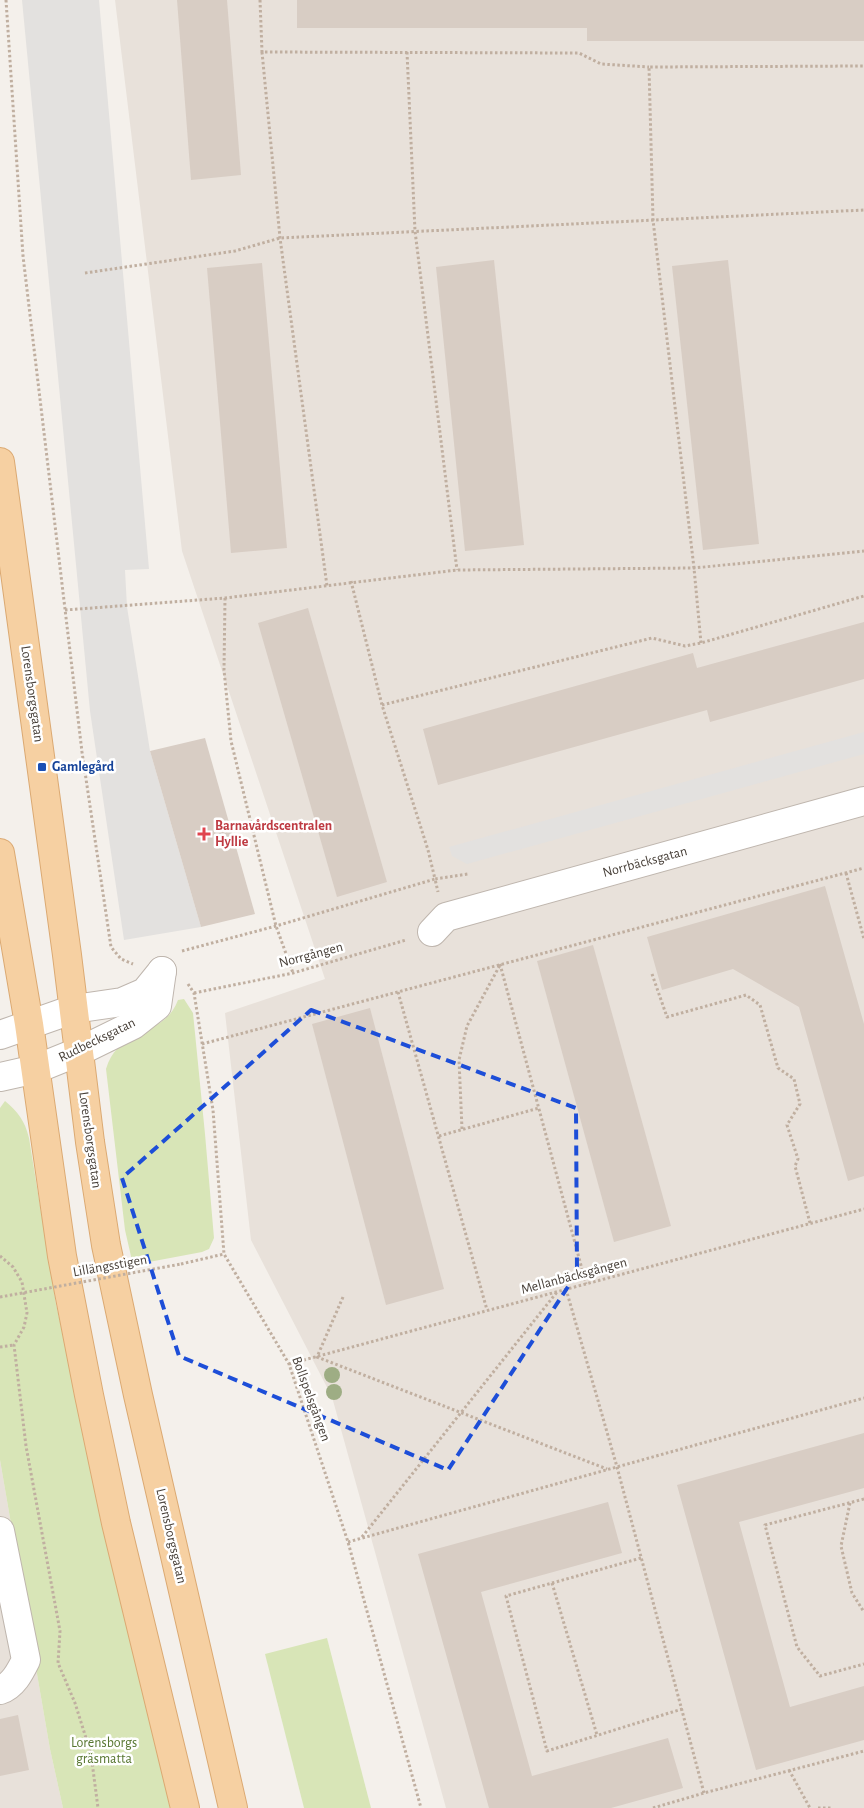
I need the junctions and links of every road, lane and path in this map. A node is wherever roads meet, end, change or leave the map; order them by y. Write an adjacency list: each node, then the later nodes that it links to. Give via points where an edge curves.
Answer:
1 (6, 0): 20 (path, via 23,256)
2 (260, 0): 3 (path)
3 (262, 52): 4 (path); 10 (path)
4 (406, 52): 6 (path, via 579,53 601,64); 9 (path)
5 (864, 66): 6 (path)
6 (649, 67): 8 (path)
7 (864, 210): 8 (path)
8 (653, 220): 9 (path); 14 (path)
9 (415, 231): 10 (path); 15 (path)
10 (280, 238): 11 (path, via 235,251); 17 (path)
11 (85, 273)
12 (0, 462): 42 (main road, Lorensborgsgatan)
13 (864, 550): 14 (path)
14 (694, 568): 15 (path); 21 (path)
15 (457, 570): 16 (path)
16 (351, 581): 17 (path); 22 (path)
17 (327, 586): 19 (path)
18 (864, 596): 21 (path)
19 (225, 598): 20 (path); 32 (path, via 224,670 231,741)
20 (65, 610): 23 (path)
21 (701, 643): 22 (path, via 685,646 652,638)
22 (382, 705): 30 (path)
23 (85, 770): 24 (path); 36 (path, via 111,947 121,959)
24 (71, 772)
25 (864, 801): 31 (street, Norrbäcksgatan)
26 (0, 853): 43 (main road)
27 (864, 868): 28 (path)
28 (846, 873): 33 (path); 35 (path)
29 (468, 874): 30 (path)
30 (435, 879): 31 (path); 32 (path)
31 (439, 924): 37 (path, Norrgången)
32 (276, 926): 34 (path); 37 (path)
33 (864, 940)
34 (182, 951)
35 (500, 964): 40 (path); 49 (path); 50 (path, via 467,1026 459,1060)
36 (137, 966)
37 (293, 973): 41 (path, Norrgången)
38 (652, 974): 53 (path, via 667,1017 746,995 760,1005 778,1068 794,1080 800,1104 787,1125 798,1159 795,1166)
39 (186, 980): 41 (path, Bollspelsgången)
40 (398, 992): 45 (path); 51 (path)
41 (194, 994): 45 (path, Bollspelsgången)
42 (74, 1009): 43 (street, Rudbecksgatan); 46 (main road, Lorensborgsgatan); 46 (street, Rudbecksgatan, via 122,1002 145,992 162,971 157,1006 133,1025)
43 (29, 1024): 44 (street, Rudbecksgatan); 47 (main road)
44 (0, 1035)
45 (202, 1044): 54 (path, Bollspelsgången, via 213,1110)
46 (78, 1052): 47 (street, Rudbecksgatan); 88 (main road, Lorensborgsgatan, via 106,1245)
47 (36, 1068): 48 (street, Rudbecksgatan); 87 (main road, via 62,1256 89,1395 116,1523)
48 (0, 1076)
49 (539, 1108): 50 (path); 56 (path)
50 (462, 1129): 51 (path)
51 (439, 1136): 61 (path)
52 (864, 1209): 53 (path, Mellanbäcksgången)
53 (810, 1224): 56 (path, Mellanbäcksgången)
54 (224, 1254): 59 (path, Lillängsstigen, bridge); 65 (path, Bollspelsgången)
55 (0, 1256): 62 (path, via 13,1267 22,1282 27,1313)
56 (586, 1284): 57 (path, Mellanbäcksgången)
57 (566, 1290): 58 (path, Mellanbäcksgången); 68 (path)
58 (557, 1292): 61 (path, Mellanbäcksgången); 67 (path)
59 (0, 1297)
60 (343, 1297): 64 (path)
61 (487, 1310): 64 (path, Mellanbäcksgången)
62 (14, 1345): 63 (path); 86 (path, via 26,1446 60,1631 58,1663 91,1754)
63 (0, 1347)
64 (317, 1357): 65 (path, Mellanbäcksgången); 67 (path)
65 (289, 1364): 74 (path, Bollspelsgången)
66 (864, 1398): 68 (path)
67 (461, 1413): 69 (path); 73 (path)
68 (616, 1467): 69 (path); 75 (path)
69 (608, 1469): 73 (path)
70 (864, 1499): 71 (path)
71 (850, 1502): 77 (path, via 841,1546 852,1593); 78 (path, via 765,1525 796,1647 820,1676)
72 (0, 1531): 79 (street, via 26,1660 17,1677)
73 (361, 1538): 74 (path)
74 (348, 1542): 89 (path, Bollspelsgången)
75 (641, 1558): 76 (path); 80 (path)
76 (552, 1583): 81 (path); 81 (path, via 506,1596 547,1751)
77 (864, 1612)
78 (864, 1664)
79 (0, 1690)
80 (682, 1709): 81 (path); 84 (path)
81 (597, 1735)
82 (864, 1751): 83 (path)
83 (789, 1770): 84 (path); 91 (path)
84 (704, 1793): 85 (path)
85 (658, 1807): 90 (path)
86 (98, 1808)
87 (185, 1808)
88 (233, 1808)
89 (421, 1808)
90 (652, 1808)
91 (810, 1808)
92 (818, 1808): 93 (path)
93 (832, 1808)

